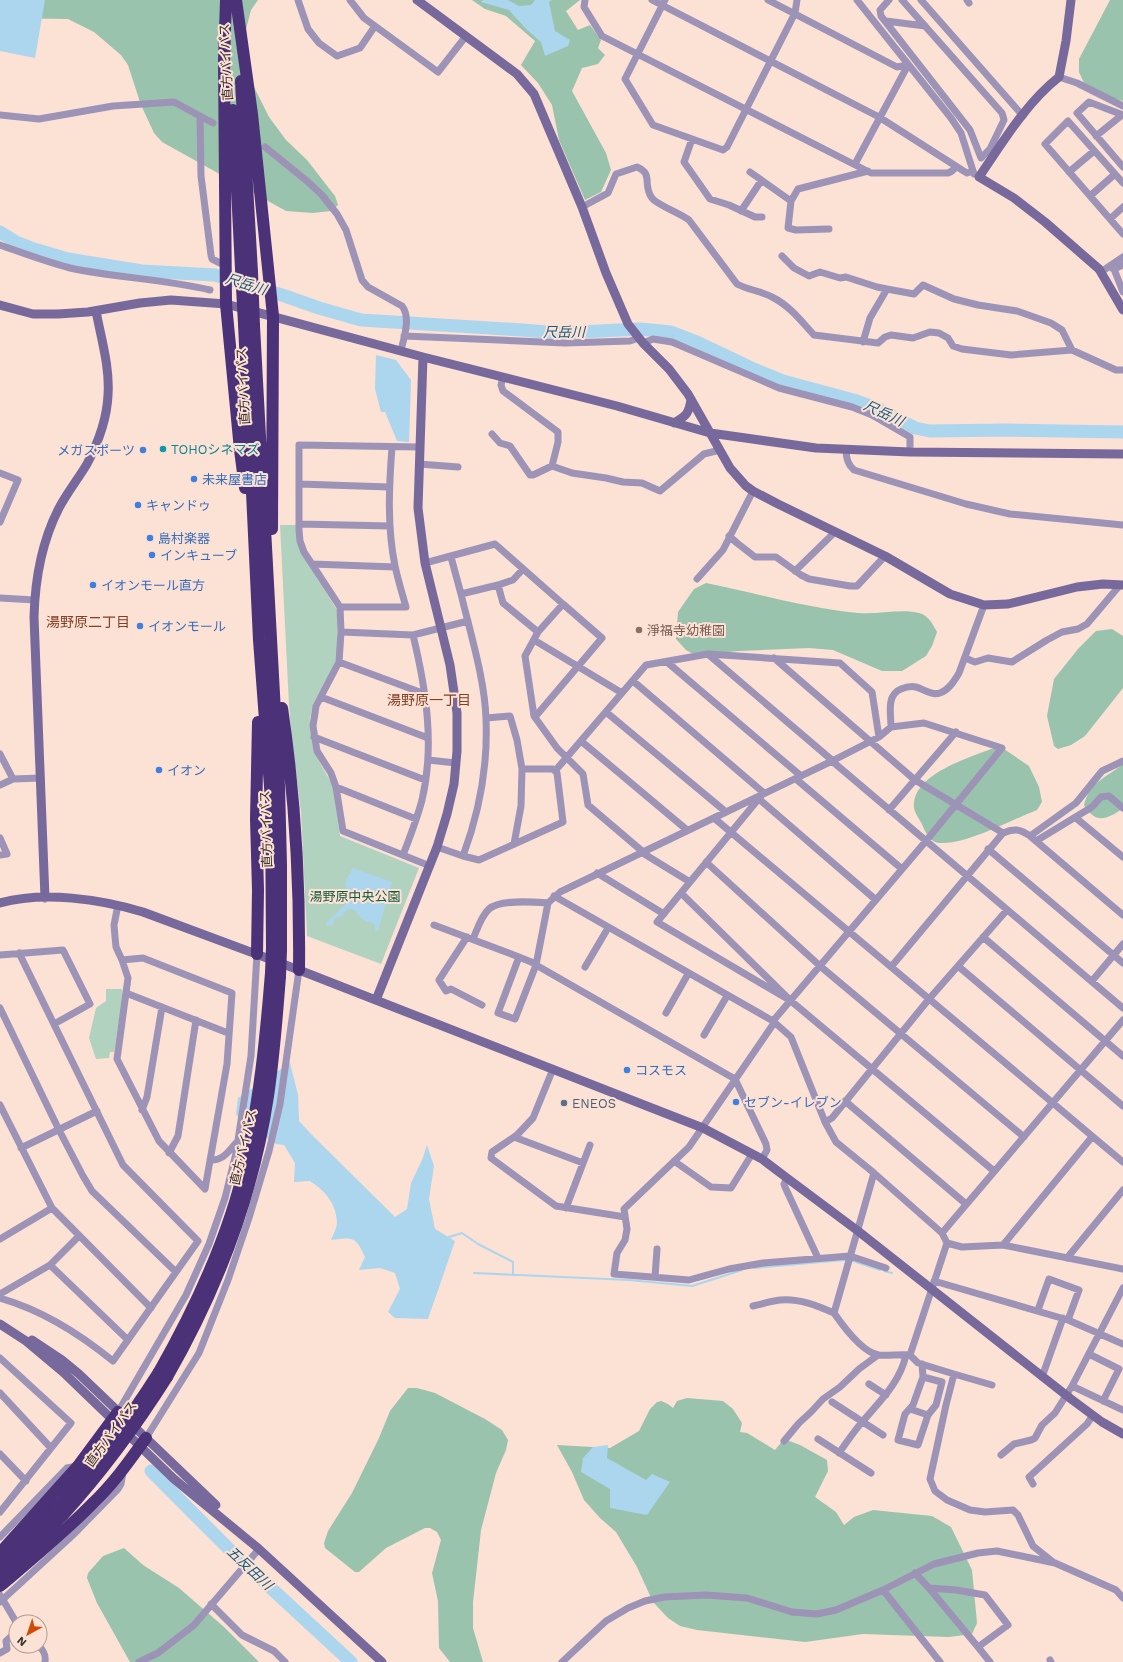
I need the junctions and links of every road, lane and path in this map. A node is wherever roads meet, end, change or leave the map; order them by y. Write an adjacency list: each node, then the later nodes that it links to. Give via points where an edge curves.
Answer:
1 (226, 0): 64 (highway); 66 (highway, 直方バイパス)
2 (236, 0): 66 (highway, 直方バイパス); 75 (highway, via 252,114)
3 (298, 0): 18 (street, via 308,29 319,43 337,56 360,48)
4 (350, 0): 18 (street, via 364,18)
5 (417, 0): 20 (street)
6 (585, 0): 21 (street, via 584,7 602,36)
7 (652, 0): 15 (street)
8 (768, 0): 16 (street)
9 (797, 0): 16 (street)
10 (857, 0): 23 (street)
11 (889, 0): 17 (street, via 880,10)
12 (902, 0): 19 (street)
13 (922, 0): 32 (street)
14 (1071, 0): 26 (street)
15 (664, 3): 21 (street); 22 (street)
16 (795, 13): 22 (street); 23 (street, via 897,67)
17 (886, 22): 19 (street); 24 (street)
18 (375, 26): 20 (street, via 438,72)
19 (925, 26): 38 (street, via 1002,113 1004,120)
20 (466, 36): 53 (street, via 517,74 534,94)
21 (638, 54): 28 (street); 36 (street, via 625,79 653,125)
22 (770, 61): 28 (street); 33 (street)
23 (908, 65): 25 (street); 33 (street)
24 (923, 69): 25 (street); 38 (street, via 970,130 982,158)
25 (916, 74): 47 (street, via 961,133)
26 (1059, 77): 27 (street); 32 (street, via 1046,87)
27 (1123, 106)
28 (746, 110): 36 (street, via 728,147 723,150); 41 (street)
29 (0, 115): 31 (street, via 39,119 113,106 174,102)
30 (1122, 115): 35 (street); 35 (street, via 1089,102 1077,113)
31 (200, 116): 34 (street); 64 (street, via 201,176 211,256)
32 (1023, 116): 38 (street)
33 (879, 117): 41 (street); 42 (street)
34 (213, 123)
35 (1096, 136): 40 (street)
36 (692, 139): 55 (street, via 684,162 710,199)
37 (265, 148): 77 (street, via 307,180 337,214 346,230 362,280 368,287 405,310)
38 (993, 151): 47 (street)
39 (1094, 151): 46 (street); 46 (street, via 1068,121 1045,144); 48 (street)
40 (1120, 159): 43 (street)
41 (855, 164): 45 (street)
42 (956, 167): 45 (street, via 948,173); 47 (street, via 967,173)
43 (1123, 167)
44 (750, 172): 49 (street)
45 (868, 172): 52 (street, via 798,189)
46 (1069, 172): 51 (street)
47 (976, 174): 67 (street, via 1045,222)
48 (1115, 174): 50 (street); 51 (street)
49 (761, 181): 52 (street); 55 (street)
50 (1123, 183)
51 (1090, 196): 57 (street)
52 (791, 201): 58 (street, via 788,228)
53 (582, 207): 78 (street, via 628,324); 79 (street, via 608,194 616,174 637,167 644,170 647,174 647,190 653,200 689,220 737,284 772,297 785,305 814,335)
54 (1123, 207): 57 (street)
55 (741, 211): 56 (street, via 755,218)
56 (762, 217)
57 (1110, 219): 59 (street)
58 (829, 229)
59 (1123, 234)
60 (0, 245): 69 (street, via 69,268)
61 (782, 256): 68 (street, via 794,268 810,276 820,272 840,278 846,276)
62 (1123, 257): 65 (street)
63 (1123, 265): 65 (street)
64 (226, 266): 71 (highway)
65 (1112, 268): 67 (street); 70 (street)
66 (246, 270): 76 (highway, 直方バイパス, bridge)
67 (1101, 272): 74 (street)
68 (887, 289): 79 (street, via 870,318); 81 (street, via 914,294 923,285 978,305 1017,311 1062,330)
69 (210, 290)
70 (1123, 292)
71 (226, 304): 73 (street, via 171,300); 75 (street); 122 (highway, via 250,550)
72 (0, 305): 73 (street, via 33,314)
73 (96, 310): 121 (street, via 108,378 106,412 101,433 89,459 59,509 50,531 41,561)
74 (1123, 310)
75 (273, 316): 80 (street); 118 (highway, via 272,544)
76 (249, 325): 118 (highway, 直方バイパス); 122 (highway, 直方バイパス)
77 (404, 336): 78 (street, via 565,343); 80 (street)
78 (640, 340): 85 (street, via 669,369); 93 (street, via 672,342 779,388 852,407 872,415 910,437)
79 (863, 342): 81 (street, via 878,343 892,335 913,338 930,332 939,333 948,338 954,346 962,349 1011,355)
80 (401, 350): 82 (street)
81 (1072, 350): 83 (street, via 1116,370)
82 (423, 357): 84 (street); 90 (street)
83 (1123, 370)
84 (503, 377): 86 (street); 97 (street, via 503,391 558,432)
85 (691, 399): 86 (street, via 686,416); 88 (street)
86 (674, 423): 88 (street)
87 (492, 434): 97 (street, via 500,443 510,446 530,475)
88 (710, 434): 91 (street); 92 (street)
89 (392, 447): 90 (street); 99 (street, via 299,445); 100 (street)
90 (420, 448): 95 (street)
91 (720, 450): 97 (street, via 704,454 660,491 642,483 572,473); 101 (street, via 730,468)
92 (846, 450): 93 (street); 104 (street, via 846,457 854,470 966,504 1010,514)
93 (910, 452): 94 (street)
94 (1123, 454)
95 (419, 464): 96 (street); 110 (street, via 418,508)
96 (458, 466)
97 (552, 466)
98 (0, 473): 102 (street, via 18,480)
99 (299, 484): 100 (street); 103 (street)
100 (389, 487): 105 (street)
101 (753, 491): 106 (street); 107 (street)
102 (1, 518)
103 (299, 524): 105 (street); 111 (street, via 300,541)
104 (1123, 524)
105 (390, 526): 112 (street)
106 (835, 532): 109 (street); 114 (street)
107 (729, 536): 114 (street, via 755,557 776,557); 115 (street, via 723,550)
108 (451, 556): 110 (street); 113 (street, via 495,544); 119 (street)
109 (885, 556): 114 (street, via 857,586 816,581); 124 (street, via 950,594)
110 (425, 563): 127 (street)
111 (312, 564): 112 (street); 125 (street)
112 (395, 567): 125 (street, via 406,607)
113 (523, 569): 116 (street, via 513,580); 123 (street)
114 (795, 571)
115 (697, 579)
116 (498, 585): 119 (street); 129 (street, via 502,603)
117 (1122, 585): 124 (street, via 1077,587 1008,604); 135 (street, via 1087,624 1078,629 1062,632 1012,662 988,658 972,661)
118 (268, 586): 131 (highway, 直方バイパス)
119 (461, 594): 126 (street)
120 (0, 598): 121 (street)
121 (35, 600): 162 (street)
122 (258, 604): 131 (highway, 直方バイパス)
123 (563, 604): 129 (street); 138 (street, via 602,638)
124 (984, 605): 135 (street)
125 (340, 607): 128 (street)
126 (468, 621): 127 (street); 145 (street)
127 (440, 628): 130 (street); 158 (street, via 450,665 457,713)
128 (341, 632): 130 (street); 136 (street)
129 (538, 632): 132 (street)
130 (413, 635): 141 (street)
131 (265, 638): 214 (highway, via 256,819); 225 (highway, via 283,715 294,812 298,868); 345 (highway, 直方バイパス, bridge, via 280,810 281,865 274,1051 268,1098 255,1162 226,1255 188,1340 163,1374 126,1439 89,1487)
132 (534, 640): 138 (street); 144 (street, via 525,656)
133 (708, 654): 134 (street); 137 (street); 156 (street)
134 (774, 658): 149 (street, via 840,663 872,692); 152 (street)
135 (965, 658): 146 (street, via 954,683 940,693 932,694 916,687 897,690 892,696 890,706)
136 (339, 662): 141 (street); 142 (street)
137 (667, 662): 139 (street, via 646,665); 161 (street)
138 (577, 666): 140 (street); 144 (street)
139 (633, 681): 140 (street); 168 (street)
140 (622, 693): 143 (street)
141 (425, 694): 150 (street)
142 (321, 697): 148 (street, via 313,716); 150 (street)
143 (606, 712): 151 (street); 172 (street)
144 (535, 716): 154 (street)
145 (486, 718): 159 (street, via 510,716 518,740); 189 (street, via 484,768 478,809)
146 (891, 727): 147 (street, via 924,723); 149 (street)
147 (956, 732): 165 (street); 169 (street, via 1002,748)
148 (314, 737): 164 (street); 167 (street, via 317,751)
149 (879, 737): 152 (street)
150 (428, 738): 155 (street)
151 (581, 741): 154 (street); 176 (street)
152 (870, 742): 156 (street); 165 (street)
153 (0, 754): 163 (street)
154 (566, 758): 160 (street); 186 (street, via 583,774 588,806)
155 (428, 760): 158 (street); 164 (street)
156 (832, 761): 161 (street); 171 (street)
157 (1123, 761): 179 (street, via 1102,771 1076,803)
158 (456, 763): 184 (street, via 454,784)
159 (522, 769): 160 (street); 183 (street, via 521,806)
160 (555, 771): 183 (street, via 563,822)
161 (798, 777): 168 (street); 193 (street)
162 (41, 778): 163 (street); 199 (street)
163 (12, 779): 166 (street)
164 (425, 780): 175 (street)
165 (915, 780): 169 (street); 171 (street)
166 (0, 785)
167 (336, 787): 175 (street); 188 (street, via 343,831)
168 (762, 796): 172 (street); 177 (street); 200 (street)
169 (956, 804): 178 (street); 181 (street)
170 (1123, 808): 174 (street, via 1109,796 1101,797)
171 (889, 810): 181 (street)
172 (726, 812): 173 (street)
173 (714, 818): 176 (street); 177 (street)
174 (1076, 818): 182 (street); 190 (street)
175 (416, 819): 188 (street)
176 (687, 830): 186 (street)
177 (731, 832): 191 (street); 209 (street)
178 (1003, 832): 179 (street, via 1013,829); 185 (street)
179 (1030, 836): 182 (street)
180 (0, 838): 187 (street, via 7,854)
181 (926, 841): 193 (street); 195 (street)
182 (1036, 841): 206 (street)
183 (514, 844): 189 (street, via 479,860)
184 (437, 848): 189 (street); 192 (street)
185 (988, 850): 195 (street); 216 (street)
186 (642, 852): 194 (street); 196 (street)
187 (0, 855)
188 (403, 855): 192 (street)
189 (463, 856)
190 (1123, 857)
191 (706, 862): 196 (street); 221 (street)
192 (430, 866): 231 (street)
193 (902, 869): 200 (street)
194 (596, 874): 198 (street); 205 (street)
195 (966, 876): 204 (street); 224 (street)
196 (690, 882): 197 (street)
197 (681, 893): 205 (street); 232 (street)
198 (554, 896): 202 (street); 208 (street)
199 (45, 898): 201 (street); 203 (street, via 71,898)
200 (876, 900): 209 (street)
201 (0, 903)
202 (548, 903): 211 (street, via 509,902 490,908); 220 (street)
203 (118, 905): 214 (street, via 167,920); 218 (street, via 114,937)
204 (1006, 910): 210 (street); 227 (street)
205 (664, 914): 232 (street, via 657,922)
206 (1123, 915)
207 (434, 925): 211 (street)
208 (608, 928): 223 (street); 226 (street)
209 (849, 932): 221 (street); 224 (street)
210 (983, 937): 222 (street); 245 (street)
211 (470, 938): 217 (street); 233 (street, via 439,980 446,991 451,989)
212 (1123, 944): 216 (street)
213 (19, 953): 215 (street); 241 (street); 241 (street, via 63,950 67,957 90,1004)
214 (257, 954): 225 (street); 263 (street, via 251,1056)
215 (0, 955)
216 (1114, 956): 219 (street); 227 (street)
217 (519, 957): 220 (street); 220 (street, via 498,1013 515,1019)
218 (122, 960): 228 (street, via 128,978); 242 (street, via 143,958 232,993)
219 (1123, 963)
220 (536, 964): 250 (street)
221 (820, 966): 232 (street); 244 (street)
222 (958, 966): 230 (street); 249 (street)
223 (585, 967)
224 (891, 967): 230 (street)
225 (299, 970): 231 (street); 335 (street, via 280,1104 269,1151 226,1287 198,1353)
226 (688, 974): 229 (street); 237 (street)
227 (1092, 981): 236 (street)
228 (126, 993): 234 (street); 255 (street, via 117,1059)
229 (728, 996): 240 (street); 243 (street)
230 (930, 999): 244 (street); 252 (street)
231 (376, 1000): 247 (street)
232 (790, 1001): 240 (street); 248 (street)
233 (482, 1005)
234 (162, 1007): 238 (street); 255 (street, via 147,1097)
235 (0, 1008): 259 (street)
236 (1123, 1008)
237 (666, 1013)
238 (196, 1020): 242 (street); 266 (street, via 178,1136)
239 (1123, 1020): 245 (street)
240 (774, 1022): 250 (street); 257 (street, via 791,1037)
241 (54, 1024): 256 (street)
242 (228, 1033): 269 (street, via 227,1064)
243 (704, 1035)
244 (900, 1035): 248 (street); 261 (street)
245 (1105, 1041): 246 (street); 249 (street)
246 (1123, 1056)
247 (553, 1069): 258 (street); 260 (street, via 533,1118)
248 (872, 1069): 251 (street); 273 (street)
249 (1081, 1070): 252 (street); 254 (street)
250 (735, 1079): 258 (street); 268 (street, via 766,1144 767,1150)
251 (845, 1101): 257 (street); 277 (street)
252 (1052, 1104): 261 (street); 262 (street)
253 (0, 1105): 265 (street)
254 (1123, 1106)
255 (142, 1110): 266 (street, via 159,1141)
256 (97, 1112): 259 (street); 294 (street, via 123,1165 198,1241)
257 (826, 1122): 274 (street, via 836,1142)
258 (703, 1128): 267 (street); 270 (street, via 689,1147)
259 (59, 1130): 265 (street); 294 (street, via 92,1191)
260 (514, 1137): 272 (street); 279 (street, via 492,1152 491,1158 556,1206)
261 (1024, 1137): 273 (street)
262 (1092, 1137): 271 (street); 286 (street)
263 (238, 1141): 269 (street, via 222,1159); 329 (street, via 225,1198 206,1250 186,1295)
264 (590, 1145): 272 (street)
265 (21, 1148): 278 (street)
266 (169, 1153): 269 (street, via 204,1189)
267 (752, 1154): 268 (street); 270 (street, via 731,1188 711,1187)
268 (762, 1159): 275 (street)
269 (210, 1160)
270 (674, 1161): 280 (street, via 624,1209)
271 (1123, 1162)
272 (583, 1163): 279 (street)
273 (994, 1171): 277 (street)
274 (874, 1173): 281 (street); 282 (street)
275 (787, 1178): 281 (street); 288 (street, via 785,1187)
276 (1123, 1190): 289 (street)
277 (966, 1204): 282 (street)
278 (52, 1208): 283 (street); 284 (street)
279 (566, 1208): 280 (street)
280 (625, 1218): 295 (street, via 625,1240 617,1253 614,1274)
281 (858, 1231): 290 (street); 296 (street)
282 (942, 1233): 285 (street)
283 (79, 1236): 291 (street); 301 (street)
284 (0, 1239)
285 (947, 1243): 286 (street, via 962,1247); 296 (street)
286 (1002, 1245): 289 (street)
287 (657, 1249): 295 (street)
288 (818, 1258): 290 (street); 295 (street, via 763,1263 689,1280)
289 (1067, 1258): 293 (street)
290 (849, 1259): 292 (street); 303 (street)
291 (50, 1265): 298 (street); 307 (street)
292 (886, 1268)
293 (1123, 1269)
294 (176, 1272): 301 (street)
295 (654, 1278)
296 (933, 1285): 302 (street); 311 (street); 316 (street)
297 (1123, 1288): 306 (street)
298 (0, 1294)
299 (0, 1298): 307 (street, via 64,1326 113,1361)
300 (753, 1306): 303 (street, via 781,1300 795,1301 813,1304)
301 (151, 1308): 307 (street)
302 (1038, 1310): 304 (street); 304 (street, via 1049,1279 1079,1290)
303 (834, 1313): 310 (street, via 866,1350)
304 (1065, 1319): 306 (street); 316 (street)
305 (0, 1324): 329 (street, via 26,1342)
306 (1101, 1333): 308 (street); 309 (street)
307 (128, 1340)
308 (1123, 1344)
309 (1089, 1354): 319 (street); 323 (street, via 1119,1369)
310 (878, 1355): 311 (street); 334 (street, via 823,1399)
311 (908, 1355): 313 (street); 321 (street, via 895,1383)
312 (0, 1358): 336 (street, via 71,1423)
313 (922, 1364): 314 (street); 315 (street)
314 (954, 1374): 318 (street); 350 (street, via 930,1479 935,1491 947,1500 970,1510 1013,1510 1018,1515 1032,1546)
315 (923, 1377): 325 (street); 327 (street, via 942,1382 936,1406)
316 (1042, 1377): 322 (street)
317 (868, 1384): 321 (street)
318 (992, 1385)
319 (1072, 1386): 322 (street); 323 (street)
320 (0, 1393): 336 (street)
321 (886, 1395): 330 (street)
322 (1066, 1395): 328 (street); 339 (street, via 1035,1438 1014,1444)
323 (1103, 1401): 326 (street)
324 (832, 1402): 330 (street)
325 (910, 1409): 327 (street); 327 (street, via 898,1440 918,1445)
326 (1123, 1410)
327 (928, 1415)
328 (1093, 1415): 331 (street); 343 (street, via 1087,1424 1030,1477)
329 (116, 1416): 335 (street); 340 (highway)
330 (862, 1422): 332 (street); 337 (street)
331 (1123, 1434)
332 (883, 1435)
333 (818, 1439): 337 (street)
334 (784, 1441)
335 (144, 1442): 347 (street); 355 (highway, via 95,1502 40,1553)
336 (51, 1448): 342 (street)
337 (839, 1453): 341 (street)
338 (0, 1454): 342 (street)
339 (1001, 1455)
340 (78, 1466): 346 (street, via 67,1468); 348 (highway)
341 (871, 1474)
342 (26, 1481): 344 (street)
343 (1033, 1484)
344 (0, 1512)
345 (59, 1512): 349 (highway, 直方バイパス); 352 (highway, 直方バイパス)
346 (0, 1537)
347 (260, 1548): 357 (street); 362 (street)
348 (0, 1553)
349 (0, 1564)
350 (1055, 1564): 351 (street, via 996,1551 934,1564); 356 (street, via 1116,1590)
351 (915, 1574): 353 (street); 354 (street)
352 (0, 1576)
353 (929, 1588): 360 (street); 360 (street, via 986,1595 1008,1625)
354 (883, 1590): 365 (street, via 836,1610 817,1614 792,1612 747,1598 706,1595 664,1597 645,1601 606,1621); 366 (street)
355 (1, 1596): 358 (street)
356 (1123, 1598)
357 (211, 1604): 363 (street, via 194,1625 158,1653); 364 (street, via 242,1635 274,1651)
358 (11, 1614)
359 (8, 1639): 361 (street, via 7,1649)
360 (978, 1647): 367 (street)
361 (0, 1654)
362 (379, 1661)
363 (139, 1662)
364 (285, 1662)
365 (562, 1662)
366 (940, 1662)
367 (990, 1662)

